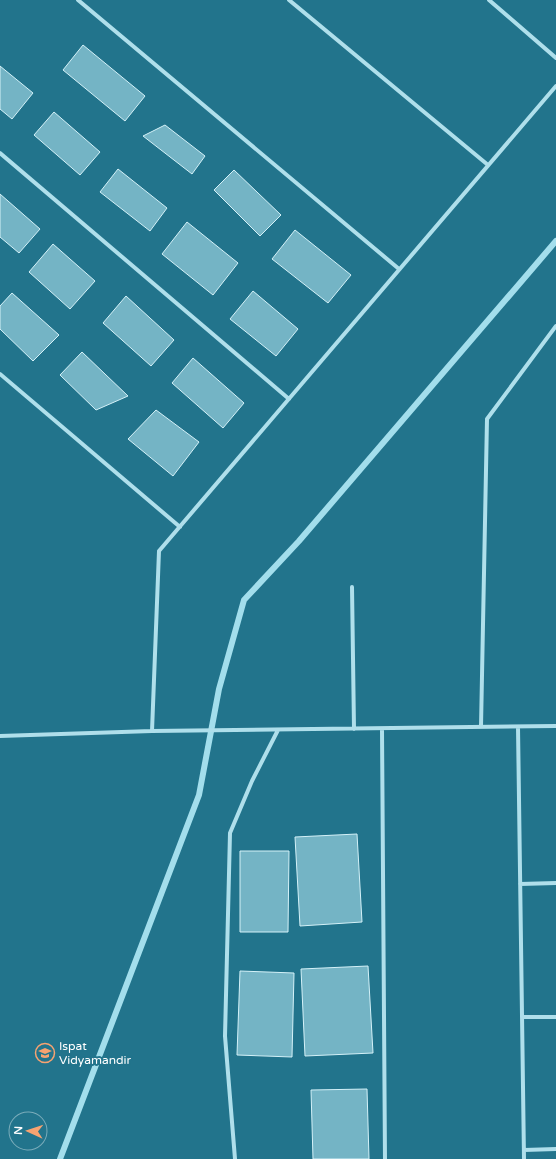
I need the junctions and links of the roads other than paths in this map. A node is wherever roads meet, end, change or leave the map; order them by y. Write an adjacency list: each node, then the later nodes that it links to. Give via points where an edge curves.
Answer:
1 (78, 0): 8 (street)
2 (289, 0): 7 (street)
3 (489, 0): 4 (street)
4 (556, 58)
5 (556, 86): 7 (street)
6 (0, 153): 11 (street)
7 (488, 165): 8 (street)
8 (400, 269): 11 (street)
9 (556, 326): 15 (street, via 487,419)
10 (0, 374): 12 (street)
11 (289, 399): 12 (street)
12 (180, 527): 20 (street, via 159,552)
13 (352, 587): 17 (street)
14 (556, 726): 16 (street)
15 (481, 727): 16 (street); 18 (street)
16 (518, 727): 23 (street)
17 (354, 729): 18 (street); 19 (street)
18 (382, 729): 29 (street)
19 (278, 730): 20 (street); 28 (street, via 252,781 230,833 225,1036)
20 (152, 732): 21 (street)
21 (0, 736)
22 (556, 883): 23 (street)
23 (520, 884): 24 (street)
24 (522, 1017): 25 (street); 27 (street)
25 (556, 1017)
26 (556, 1149): 27 (street)
27 (524, 1150): 30 (street)
28 (235, 1159)
29 (385, 1159)
30 (524, 1159)

